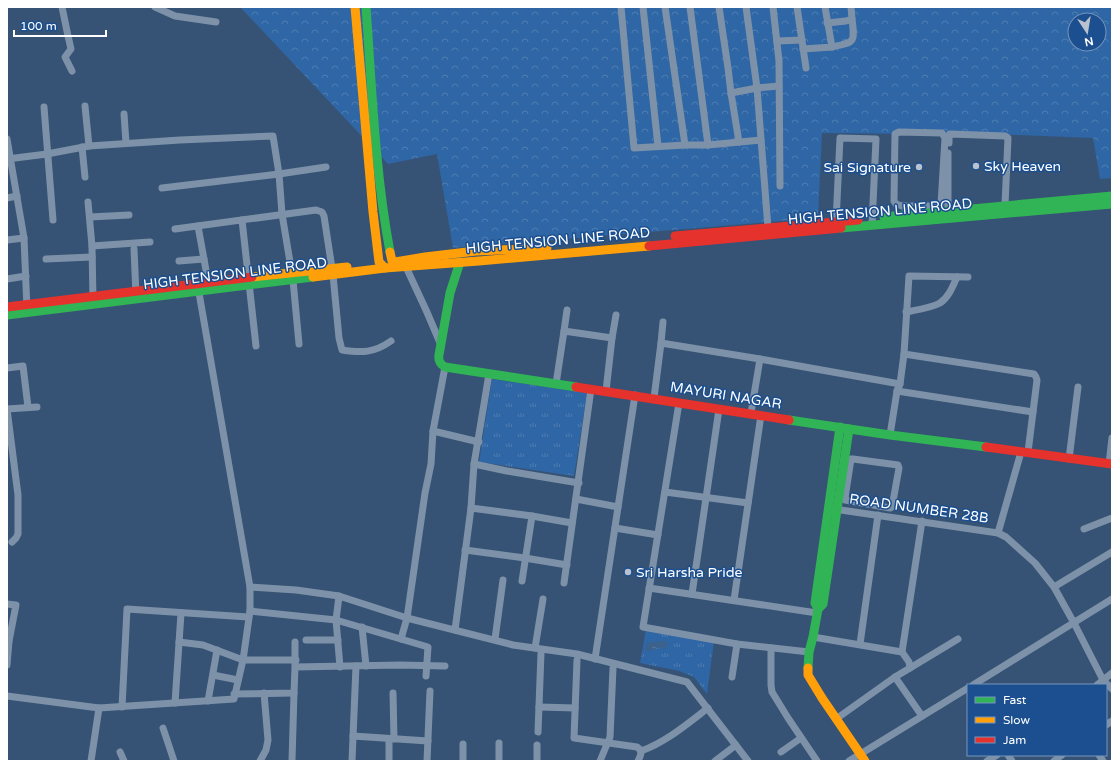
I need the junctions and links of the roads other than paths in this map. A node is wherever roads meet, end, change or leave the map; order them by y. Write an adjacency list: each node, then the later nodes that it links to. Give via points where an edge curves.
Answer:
1 (62, 7): 23 (street, via 71,49 65,57)
2 (155, 7): 16 (street, via 175,16)
3 (355, 7): 76 (main road, via 368,164)
4 (366, 7): 72 (main road, via 379,180 391,258 395,262)
5 (621, 7): 37 (street, via 634,148)
6 (643, 7): 37 (street)
7 (665, 7): 34 (street)
8 (690, 7): 35 (street)
9 (719, 7): 26 (street)
10 (746, 7): 25 (street)
11 (773, 7): 19 (street)
12 (797, 7): 18 (street)
13 (825, 7): 17 (street)
14 (851, 7): 15 (street)
15 (852, 18): 17 (street); 20 (street, via 852,41)
16 (216, 22)
17 (827, 23): 20 (street)
18 (802, 40): 19 (street); 21 (street)
19 (777, 41): 24 (street)
20 (832, 47): 21 (street)
21 (803, 49): 22 (street)
22 (806, 68)
23 (72, 70)
24 (779, 86): 25 (street); 43 (street)
25 (757, 88): 26 (street); 31 (street)
26 (730, 94): 32 (street)
27 (85, 106): 36 (street)
28 (44, 107): 38 (street)
29 (124, 114): 33 (street)
30 (7, 138): 39 (street)
31 (761, 140): 32 (street); 63 (street)
32 (738, 142): 35 (street)
33 (126, 143): 36 (street); 41 (street, via 273,136)
34 (685, 144): 35 (street); 37 (street)
35 (708, 145)
36 (85, 146): 38 (street); 42 (street)
37 (658, 146)
38 (47, 154): 39 (street); 58 (street)
39 (9, 159): 45 (street)
40 (326, 167): 41 (street)
41 (279, 174): 44 (street); 54 (street)
42 (85, 177)
43 (780, 186)
44 (162, 188)
45 (17, 196): 47 (street); 65 (street)
46 (1112, 196): 50 (main road, HIGH TENSION LINE ROAD)
47 (7, 198)
48 (88, 202): 57 (street)
49 (1112, 204): 61 (main road, HIGH TENSION LINE ROAD)
50 (1005, 205): 53 (main road, HIGH TENSION LINE ROAD); 53 (street, via 1008,138 950,134)
51 (902, 206): 52 (street); 52 (street, via 894,201 896,133 940,133 944,134 942,203); 56 (street)
52 (935, 209): 53 (main road, HIGH TENSION LINE ROAD); 56 (main road, HIGH TENSION LINE ROAD)
53 (948, 211)
54 (282, 214): 59 (street); 78 (street, via 316,210 322,212); 80 (street)
55 (129, 215): 57 (street)
56 (906, 215): 61 (main road, HIGH TENSION LINE ROAD)
57 (90, 217): 69 (street)
58 (53, 220)
59 (242, 220): 62 (street); 84 (street)
60 (836, 222): 61 (main road, HIGH TENSION LINE ROAD); 61 (street, via 840,138 876,139); 63 (main road, HIGH TENSION LINE ROAD)
61 (872, 222): 68 (main road, HIGH TENSION LINE ROAD)
62 (198, 226): 64 (street); 74 (street)
63 (768, 228): 68 (main road, HIGH TENSION LINE ROAD)
64 (175, 229)
65 (24, 238): 66 (street); 79 (street)
66 (7, 240)
67 (150, 242): 69 (street)
68 (622, 244): 72 (main road, HIGH TENSION LINE ROAD, via 479,261)
69 (92, 246): 71 (street)
70 (134, 249): 87 (street)
71 (92, 257): 73 (street); 88 (street)
72 (459, 258): 77 (main road, HIGH TENSION LINE ROAD); 101 (main road)
73 (46, 259)
74 (204, 259): 75 (street); 85 (street)
75 (179, 261)
76 (382, 265): 77 (main road, HIGH TENSION LINE ROAD); 78 (main road, HIGH TENSION LINE ROAD)
77 (406, 267): 101 (street)
78 (332, 272): 80 (main road, HIGH TENSION LINE ROAD); 98 (street, via 342,350 371,351 382,348)
79 (26, 276): 83 (street); 90 (street)
80 (292, 276): 84 (main road, HIGH TENSION LINE ROAD); 100 (street)
81 (957, 277): 82 (street); 92 (street, via 941,302); 92 (street, via 909,276)
82 (968, 277)
83 (7, 279)
84 (249, 281): 85 (main road, HIGH TENSION LINE ROAD); 102 (street)
85 (209, 286): 86 (main road, HIGH TENSION LINE ROAD)
86 (198, 287): 87 (main road, HIGH TENSION LINE ROAD); 158 (street)
87 (136, 295): 88 (main road, HIGH TENSION LINE ROAD)
88 (93, 300): 90 (main road, HIGH TENSION LINE ROAD)
89 (7, 307): 90 (main road)
90 (27, 308): 93 (main road, HIGH TENSION LINE ROAD)
91 (567, 310): 96 (street)
92 (906, 312): 103 (street)
93 (7, 315)
94 (616, 315): 97 (street)
95 (663, 322): 99 (street)
96 (564, 331): 97 (street); 108 (street)
97 (612, 338): 112 (street)
98 (391, 341)
99 (661, 343): 104 (street); 114 (street)
100 (300, 344)
101 (441, 345): 105 (main road, via 438,360)
102 (256, 346)
103 (904, 354): 109 (street); 120 (street, via 1034,374 1036,380)
104 (760, 359): 109 (street); 121 (street)
105 (445, 367): 107 (main road, MAYURI NAGAR); 124 (street)
106 (7, 368): 116 (street, via 23,366)
107 (489, 374): 108 (main road, MAYURI NAGAR); 127 (street)
108 (556, 384): 111 (main road, MAYURI NAGAR)
109 (899, 387): 120 (street); 125 (street)
110 (1078, 387): 129 (street)
111 (592, 389): 112 (main road, MAYURI NAGAR); 133 (street)
112 (606, 391): 113 (main road, MAYURI NAGAR)
113 (635, 395): 114 (main road, MAYURI NAGAR); 138 (street)
114 (654, 398): 115 (main road, MAYURI NAGAR)
115 (679, 402): 119 (main road, MAYURI NAGAR); 134 (street)
116 (28, 407): 117 (street); 118 (street)
117 (38, 407)
118 (7, 409): 150 (street, via 18,495 18,534)
119 (719, 409): 121 (main road, MAYURI NAGAR); 135 (street)
120 (1033, 412): 128 (street)
121 (751, 413): 122 (main road, MAYURI NAGAR)
122 (761, 415): 123 (main road, MAYURI NAGAR); 137 (street)
123 (845, 428): 125 (main road, MAYURI NAGAR); 132 (main road)
124 (433, 430): 127 (street); 170 (street, via 431,464)
125 (890, 435): 128 (main road, MAYURI NAGAR)
126 (1112, 438): 131 (street)
127 (479, 442): 130 (street)
128 (1025, 452): 129 (main road, MAYURI NAGAR); 148 (street)
129 (1069, 459): 131 (main road, MAYURI NAGAR)
130 (474, 464): 133 (street); 139 (street)
131 (1110, 464)
132 (840, 481): 132 (street, via 852,459 898,466 890,508 845,500); 140 (main road)
133 (579, 483): 136 (street)
134 (665, 492): 135 (street); 149 (street)
135 (706, 497): 137 (street); 161 (street)
136 (576, 499): 138 (street); 145 (street)
137 (748, 503): 164 (street)
138 (618, 507): 146 (street)
139 (471, 508): 142 (street); 151 (street)
140 (833, 509): 141 (street, ROAD NUMBER 28B); 167 (main road, via 823,604)
141 (878, 515): 144 (street, ROAD NUMBER 28B); 185 (street)
142 (532, 516): 145 (street); 153 (street)
143 (1112, 518): 147 (street)
144 (922, 521): 148 (street, ROAD NUMBER 28B); 190 (street)
145 (572, 523): 154 (street)
146 (615, 528): 149 (street); 192 (street)
147 (1084, 529)
148 (998, 533): 159 (street, via 1035,563)
149 (658, 534): 160 (street)
150 (12, 542)
151 (465, 550): 153 (street); 174 (street)
152 (1112, 552): 159 (street)
153 (525, 558): 154 (street); 156 (street)
154 (567, 565): 157 (street)
155 (502, 580): 177 (street)
156 (522, 581)
157 (564, 583)
158 (250, 587): 162 (street); 169 (street)
159 (1054, 587): 172 (street)
160 (649, 588): 161 (street); 184 (street, via 643,627)
161 (692, 594): 164 (street)
162 (339, 596): 170 (street); 171 (street)
163 (543, 600): 186 (street)
164 (734, 600): 167 (street)
165 (1112, 600): 172 (street)
166 (7, 604): 181 (street, via 16,605)
167 (817, 611): 175 (main road)
168 (181, 613): 169 (street); 182 (street); 223 (street, via 127,609)
169 (249, 614): 171 (street); 193 (street)
170 (407, 618): 174 (street); 176 (street)
171 (336, 620): 173 (street); 180 (street)
172 (1074, 623): 210 (street); 211 (street)
173 (362, 627): 176 (street); 200 (street)
174 (455, 630): 177 (street)
175 (813, 637): 185 (street); 189 (main road)
176 (401, 639): 196 (street, via 428,647)
177 (495, 639): 186 (street)
178 (958, 639): 203 (street)
179 (306, 640): 180 (street)
180 (338, 640): 198 (street)
181 (8, 641): 197 (street)
182 (179, 642): 188 (street); 222 (street)
183 (295, 642): 195 (street)
184 (737, 644): 187 (street); 207 (street)
185 (860, 644): 190 (street)
186 (535, 648): 192 (street)
187 (771, 648): 189 (street); 233 (street, via 772,692)
188 (218, 650): 193 (street); 205 (street)
189 (809, 652): 229 (main road, via 808,675)
190 (902, 652): 203 (street)
191 (541, 653): 224 (street)
192 (595, 659): 227 (street, via 687,682)
193 (244, 660): 195 (street); 209 (street)
194 (577, 660): 226 (street)
195 (296, 664): 198 (street); 217 (street)
196 (427, 665): 200 (street); 201 (street); 206 (street)
197 (7, 666)
198 (340, 666): 199 (street)
199 (356, 666): 200 (street); 232 (street)
200 (366, 666)
201 (445, 666)
202 (613, 668): 237 (street, via 611,730)
203 (910, 668): 208 (street)
204 (1112, 673): 210 (street)
205 (213, 675): 209 (street); 221 (street)
206 (426, 676)
207 (732, 677)
208 (895, 678): 228 (street); 229 (street)
209 (238, 680): 219 (street)
210 (1104, 680): 212 (street); 213 (street)
211 (974, 684)
212 (1098, 684)
213 (1112, 688)
214 (430, 691): 235 (street)
215 (967, 691): 228 (street)
216 (264, 693): 217 (street); 219 (street); 248 (street, via 268,740)
217 (294, 693): 249 (street)
218 (393, 693): 234 (street)
219 (234, 694): 221 (street, via 234,700)
220 (7, 696): 225 (street)
221 (208, 701): 222 (street)
222 (175, 703): 223 (street)
223 (122, 707): 225 (street)
224 (539, 707): 226 (street); 231 (street)
225 (98, 708): 245 (street)
226 (575, 708): 237 (street, via 574,738)
227 (708, 708): 240 (street); 241 (street, via 661,742)
228 (922, 716): 244 (street)
229 (836, 719): 244 (main road)
230 (163, 728): 247 (street)
231 (538, 732)
232 (353, 736): 234 (street); 250 (street)
233 (801, 738): 243 (street); 260 (street)
234 (391, 739): 235 (street); 251 (street)
235 (428, 741): 252 (street)
236 (499, 743): 254 (street)
237 (608, 743): 241 (street, via 637,747); 256 (street)
238 (463, 744): 253 (street)
239 (537, 745): 255 (street)
240 (736, 745): 258 (street); 259 (street)
241 (641, 751): 257 (street)
242 (120, 752): 246 (street)
243 (781, 752)
244 (862, 758): 261 (street)
245 (91, 761)
246 (124, 761)
247 (174, 761)
248 (260, 761)
249 (292, 761)
250 (352, 761)
251 (388, 761)
252 (427, 761)
253 (463, 761)
254 (499, 761)
255 (537, 761)
256 (600, 761)
257 (638, 761)
258 (715, 761)
259 (748, 761)
260 (817, 761)
261 (849, 761)

